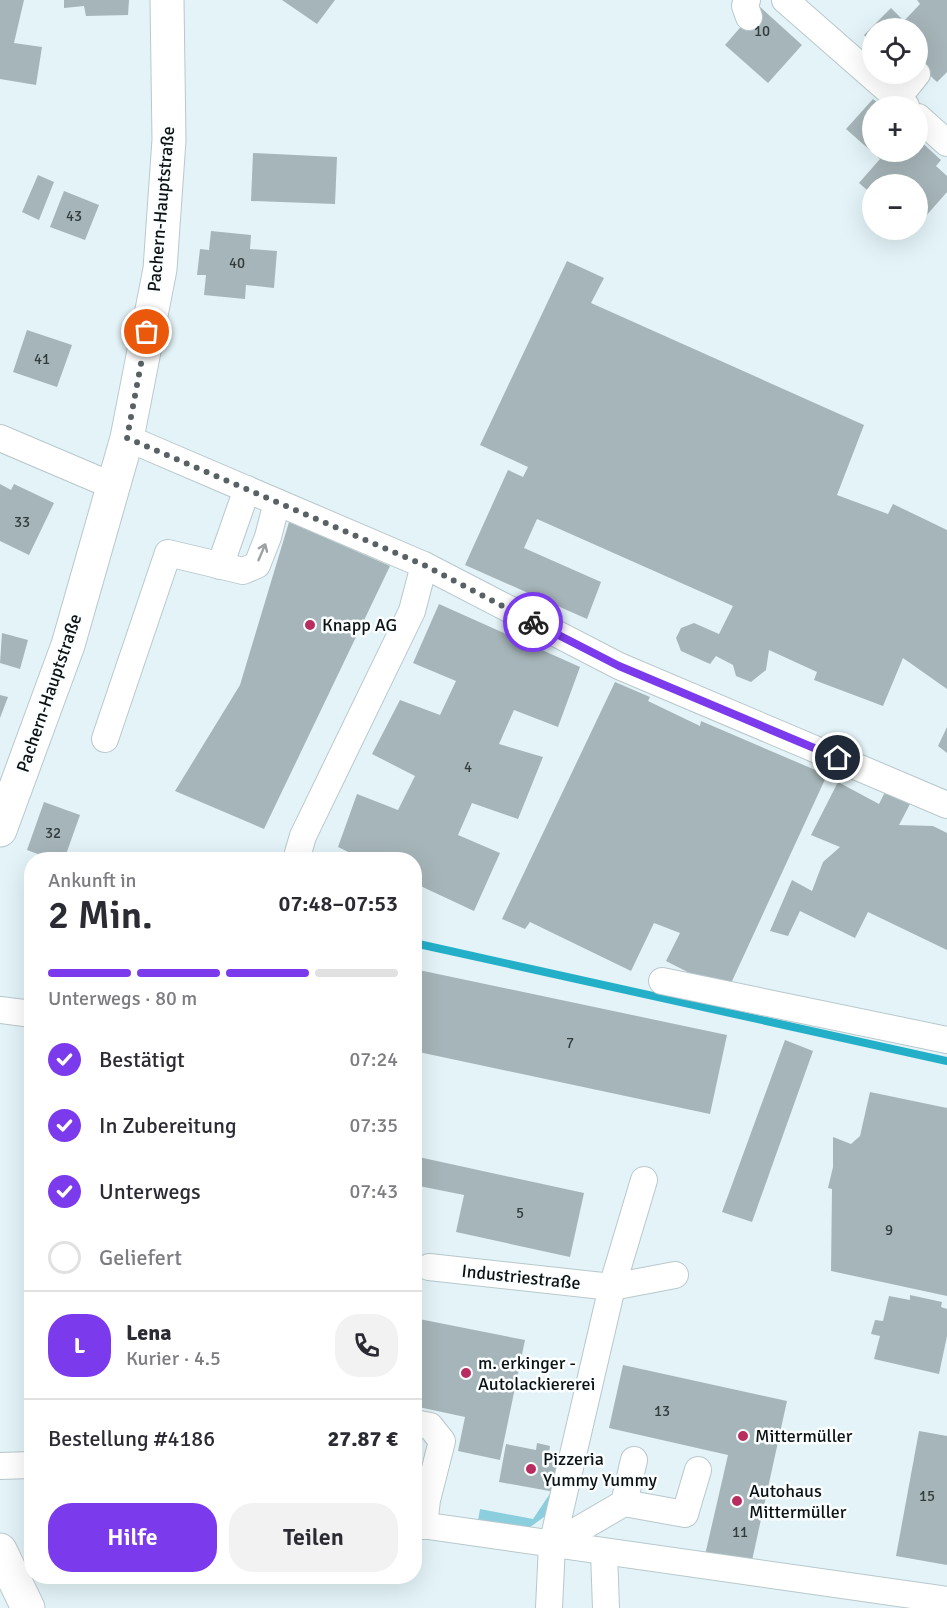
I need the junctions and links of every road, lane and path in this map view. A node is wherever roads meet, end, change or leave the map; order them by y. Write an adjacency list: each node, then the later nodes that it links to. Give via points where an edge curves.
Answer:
1 (167, 0): 7 (main road, Pachern-Hauptstraße, via 169,140 160,269)
2 (785, 0): 3 (street)
3 (894, 96)
4 (928, 126): 5 (street)
5 (947, 143)
6 (0, 438): 8 (street)
7 (127, 438): 8 (main road, Pachern-Hauptstraße); 9 (street)
8 (113, 486): 15 (main road, Pachern-Hauptstraße, via 68,645)
9 (247, 489): 10 (street); 12 (street)
10 (277, 502): 11 (street); 12 (street, one-way to 10, via 243,571 257,565)
11 (424, 565): 14 (street, via 619,666); 16 (street, via 412,611)
12 (220, 567): 13 (street, via 168,554)
13 (105, 739)
14 (947, 805)
15 (0, 830)
16 (298, 852)
17 (662, 981): 20 (street)
18 (0, 1010): 19 (street)
19 (24, 1013)
20 (947, 1040)
21 (644, 1180): 24 (street)
22 (429, 1267): 24 (street, Industriestraße)
23 (675, 1275): 24 (street, Industriestraße)
24 (612, 1287): 33 (street)
25 (422, 1424): 31 (street, via 430,1425 442,1442)
26 (634, 1460): 30 (street)
27 (0, 1466): 28 (street)
28 (24, 1466)
29 (698, 1470): 30 (street, via 685,1514)
30 (624, 1503): 33 (street)
31 (422, 1517)
32 (422, 1525): 33 (street)
33 (552, 1545): 35 (street); 38 (street)
34 (0, 1550): 37 (main road)
35 (604, 1552): 36 (street); 39 (street)
36 (947, 1600)
37 (28, 1608)
38 (549, 1608)
39 (606, 1608)

